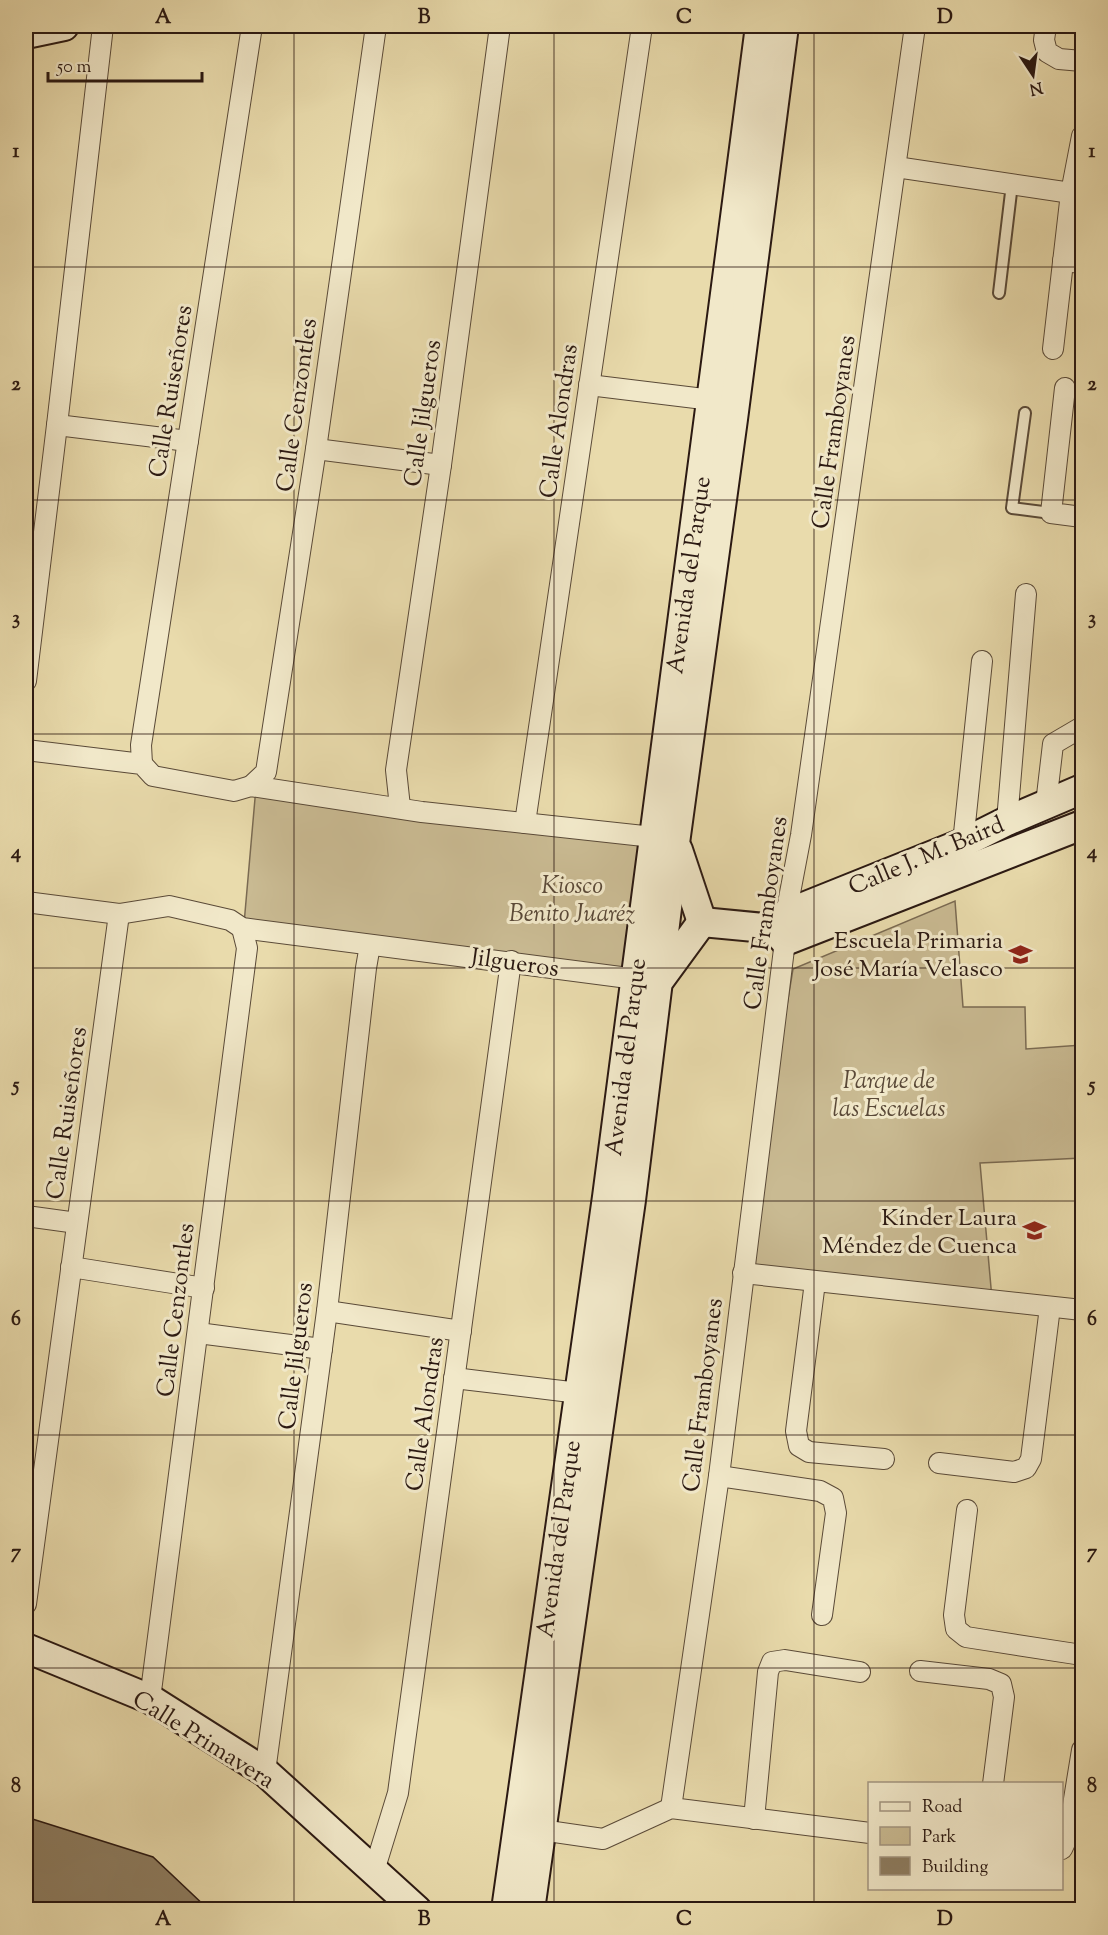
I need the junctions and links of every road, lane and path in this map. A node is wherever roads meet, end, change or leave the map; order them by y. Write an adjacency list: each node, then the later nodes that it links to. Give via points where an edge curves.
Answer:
1 (64, 26): 11 (street)
2 (103, 26): 24 (street)
3 (252, 26): 25 (street, Calle Ruiseñores)
4 (376, 26): 26 (street, Calle Cenzontles)
5 (500, 26): 27 (street, Calle Jilgueros)
6 (642, 26): 20 (street, Calle Alondras)
7 (760, 26): 22 (street, Avenida del Parque)
8 (784, 26): 43 (street, Avenida del Parque, via 736,395)
9 (915, 26): 14 (street, Calle Framboyanes)
10 (1046, 26): 12 (street, via 1047,52 1059,59)
11 (26, 34)
12 (1083, 61)
13 (1083, 136): 16 (street)
14 (896, 167): 15 (street); 49 (street, Calle Framboyanes, via 801,835)
15 (1012, 184): 16 (street); 18 (lane)
16 (1071, 193): 17 (street)
17 (1073, 262): 19 (street)
18 (999, 293)
19 (1053, 349)
20 (589, 385): 22 (street); 41 (street, Calle Alondras)
21 (1065, 388): 28 (street)
22 (712, 400): 43 (street, Avenida del Parque)
23 (1025, 413): 28 (lane, via 1012,508)
24 (57, 425): 25 (street); 32 (street)
25 (188, 441): 35 (street, Calle Ruiseñores, via 141,745)
26 (316, 449): 27 (street); 36 (street, Calle Cenzontles, via 266,771)
27 (441, 465): 39 (street, Calle Jilgueros, via 396,770)
28 (1051, 513): 29 (street)
29 (1083, 517)
30 (1026, 594): 40 (street)
31 (982, 661): 44 (street)
32 (26, 681)
33 (1083, 727): 38 (street, via 1053,744)
34 (26, 750): 35 (street)
35 (142, 764): 36 (street, via 153,776 234,791)
36 (251, 786): 39 (street)
37 (1083, 789): 38 (street, Calle J. M. Baird)
38 (1046, 804): 40 (street, Calle J. M. Baird)
39 (400, 807): 41 (street)
40 (1007, 821): 44 (street, Calle J. M. Baird)
41 (525, 823): 43 (street)
42 (1083, 825): 49 (street, Calle J. M. Baird)
43 (664, 840): 47 (street); 52 (street, Avenida del Parque)
44 (963, 843): 49 (street, Calle J. M. Baird)
45 (26, 902): 46 (street, Jilgueros)
46 (119, 914): 48 (street, Jilgueros, via 169,906 230,920); 54 (street, Calle Ruiseñores)
47 (702, 922): 49 (street, Calle J. M. Baird); 52 (street)
48 (242, 928): 50 (street, Jilgueros); 58 (street, Calle Cenzontles, via 247,948)
49 (782, 928): 56 (street, Calle Framboyanes)
50 (370, 945): 51 (street, Jilgueros); 61 (street, Calle Jilgueros)
51 (511, 961): 52 (street, Jilgueros); 62 (street, Calle Alondras)
52 (647, 980): 66 (street, Avenida del Parque); 83 (street, Avenida del Parque, via 631,1200)
53 (26, 1216): 54 (street)
54 (77, 1223): 55 (street, Calle Ruiseñores)
55 (71, 1267): 58 (street); 71 (street, Calle Ruiseñores)
56 (743, 1273): 57 (street); 69 (street, Calle Framboyanes)
57 (815, 1282): 59 (street); 67 (street, via 796,1431 799,1446 809,1452)
58 (204, 1288): 63 (street, Calle Cenzontles)
59 (1050, 1307): 60 (street); 68 (street, via 1031,1459 1026,1468 1014,1472)
60 (1083, 1310)
61 (327, 1311): 62 (street); 64 (street, Calle Jilgueros)
62 (461, 1331): 65 (street, Calle Alondras)
63 (198, 1333): 64 (street); 77 (street, Calle Cenzontles)
64 (322, 1349): 79 (street, Calle Jilgueros)
65 (454, 1378): 66 (street); 86 (street, Calle Alondras, via 398,1793)
66 (579, 1393): 88 (street, Avenida del Parque)
67 (884, 1459)
68 (939, 1463)
69 (718, 1476): 72 (street, via 820,1491 833,1498 836,1513); 81 (street, Calle Framboyanes)
70 (967, 1510): 74 (street, via 954,1615 956,1629 966,1637)
71 (26, 1605)
72 (822, 1616)
73 (26, 1648): 77 (street, Calle Primavera)
74 (1083, 1655)
75 (860, 1671): 82 (street, via 785,1660 772,1662)
76 (920, 1671): 80 (street, via 989,1679 1001,1684 1004,1697)
77 (150, 1700): 79 (street, Calle Primavera)
78 (1082, 1756): 85 (street)
79 (265, 1772): 86 (street, Calle Primavera)
80 (993, 1782)
81 (671, 1809): 82 (street); 83 (street, via 603,1839)
82 (754, 1819): 84 (street)
83 (541, 1830): 89 (street, Avenida del Parque)
84 (868, 1833)
85 (1063, 1847)
86 (374, 1871): 87 (street, Calle Primavera)
87 (417, 1910)
88 (506, 1910)
89 (530, 1910)

